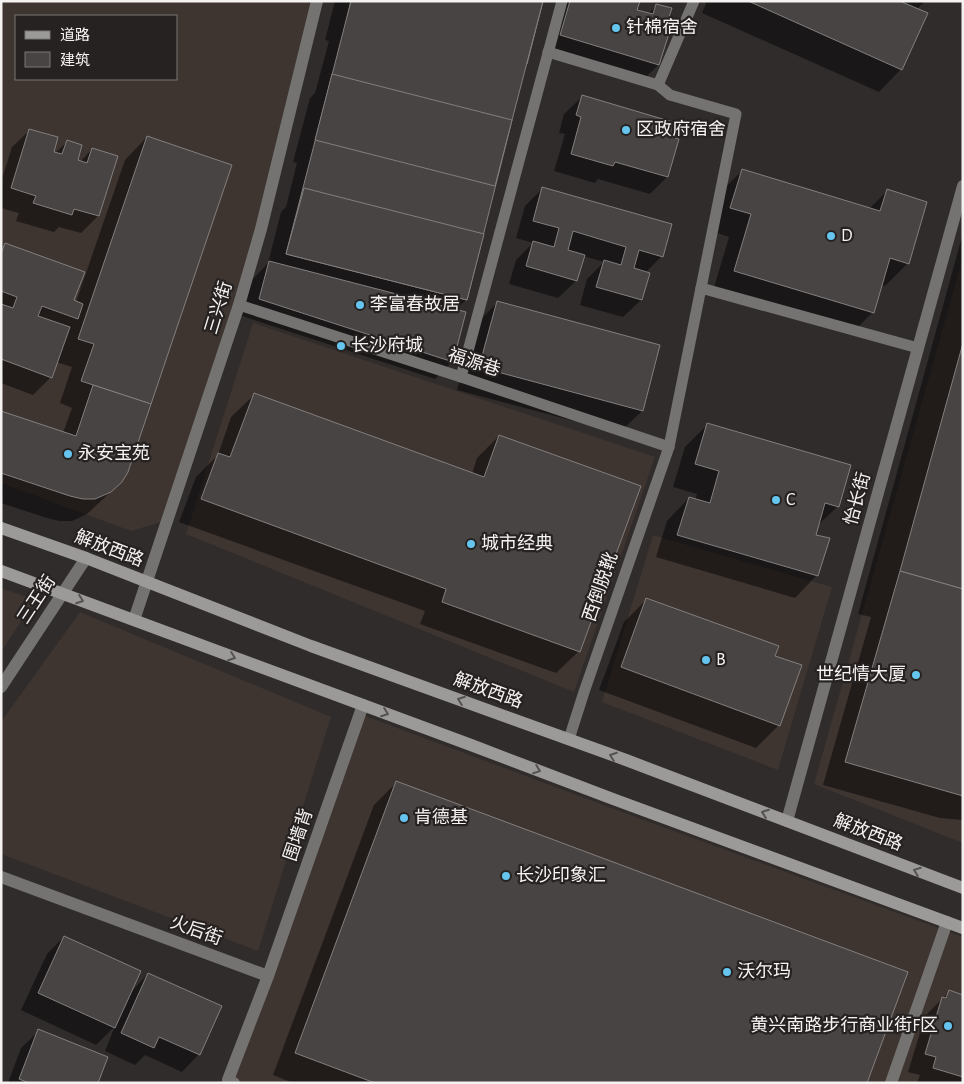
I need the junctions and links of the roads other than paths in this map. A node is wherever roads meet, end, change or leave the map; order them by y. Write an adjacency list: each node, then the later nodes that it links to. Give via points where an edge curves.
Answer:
1 (317, 1): 8 (street, 三兴街)
2 (562, 1): 4 (lane)
3 (694, 1): 5 (lane)
4 (548, 52): 5 (lane); 10 (lane)
5 (658, 85): 7 (lane, 西倒脱靴, via 670,95 736,114)
6 (963, 186): 9 (street, 怡长街)
7 (701, 288): 9 (lane); 11 (lane, 西倒脱靴)
8 (239, 305): 10 (lane, 福源巷); 15 (street, 三兴街)
9 (918, 348): 21 (street, 怡长街)
10 (461, 377): 11 (lane, 福源巷)
11 (669, 447): 20 (lane, 西倒脱靴)
12 (1, 528): 13 (main road, 解放西路)
13 (86, 558): 15 (main road, 解放西路); 16 (street, 三王街)
14 (1, 571): 16 (main road)
15 (147, 582): 17 (street, 三兴街); 20 (main road, 解放西路, one-way to 15, via 311,646)
16 (62, 593): 17 (main road, one-way to 17); 18 (street, 三王街)
17 (134, 620): 19 (main road, one-way to 19)
18 (1, 687)
19 (363, 705): 24 (main road, one-way to 24); 26 (street, 围墙背)
20 (569, 739): 21 (main road, 解放西路, one-way to 20)
21 (787, 821): 23 (main road, 解放西路, one-way to 21)
22 (1, 877): 26 (street, 火后街)
23 (959, 885)
24 (947, 922): 25 (main road); 28 (street)
25 (963, 928)
26 (268, 976): 27 (street, via 228,1080)
27 (234, 1083)
28 (891, 1083)

